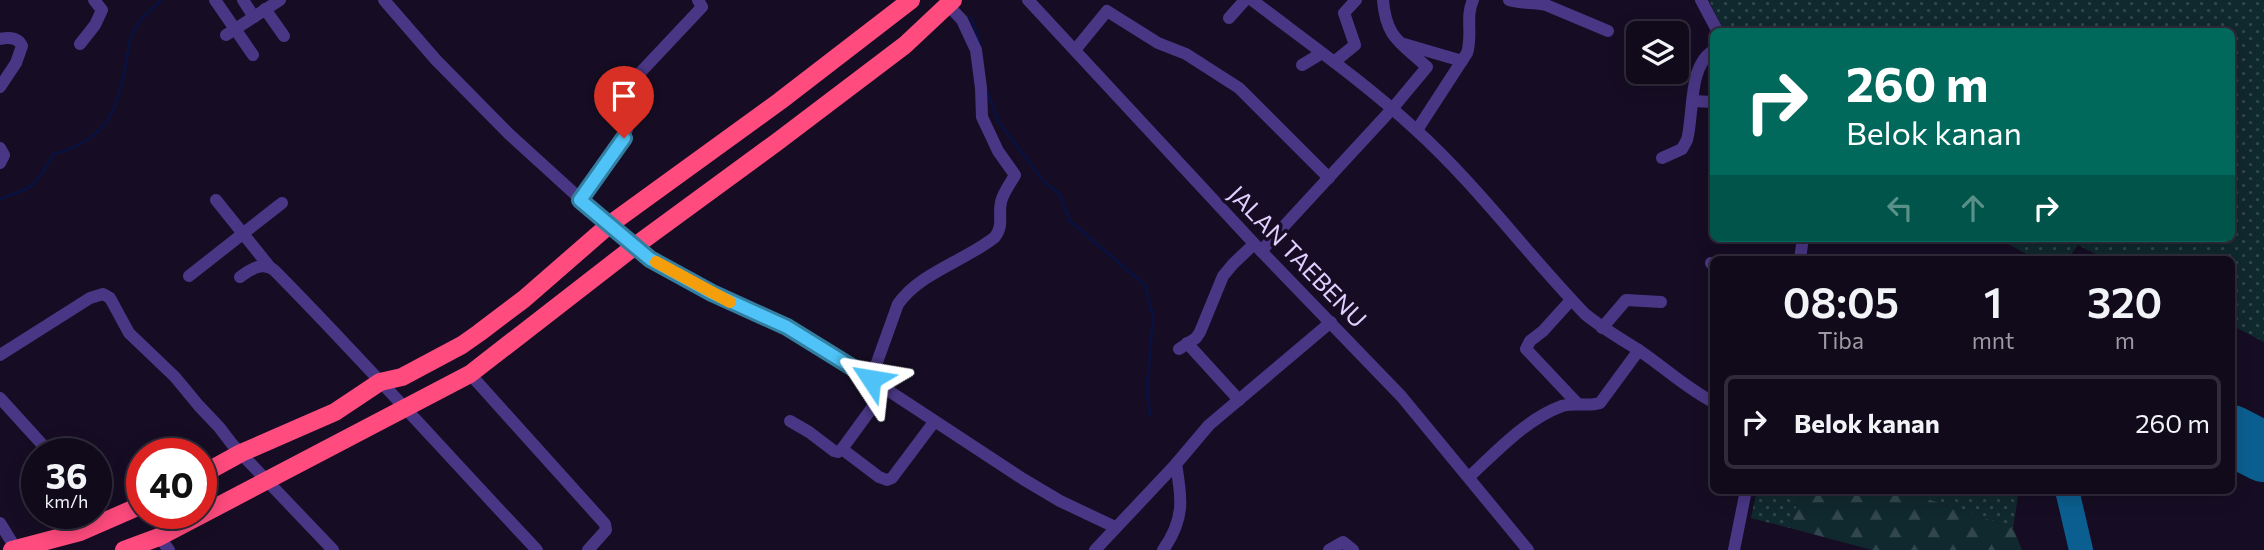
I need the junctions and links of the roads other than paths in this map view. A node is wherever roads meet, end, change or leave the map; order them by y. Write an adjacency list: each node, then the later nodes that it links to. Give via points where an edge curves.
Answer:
1 (93, 0): 26 (street, via 102,10)
2 (215, 0): 22 (street)
3 (243, 0): 18 (street)
4 (280, 0): 17 (street)
5 (384, 0): 44 (street, via 445,70)
6 (698, 0): 44 (street, via 702,7 697,14 618,102 631,117 627,131)
7 (911, 0): 46 (highway)
8 (1028, 0): 27 (street, JALAN TAEBENU)
9 (1245, 0): 19 (street)
10 (1252, 0): 28 (street)
11 (1356, 0): 32 (street, via 1344,13 1354,45)
12 (1382, 0): 25 (street, via 1386,24)
13 (1473, 0): 31 (street, via 1470,44)
14 (1509, 0): 21 (street, via 1546,5)
15 (1701, 0): 20 (street)
16 (950, 3): 48 (highway, via 905,45); 60 (street, via 976,50 982,117 1015,175 1002,199 1002,225 995,237 905,293)
17 (265, 9): 18 (street); 23 (street)
18 (254, 17): 22 (street)
19 (1229, 18)
20 (1716, 28)
21 (1608, 31)
22 (230, 32): 30 (street)
23 (285, 36)
24 (0, 38): 34 (street, via 11,37 22,46)
25 (1400, 43): 31 (street); 37 (street, via 1427,67)
26 (79, 44)
27 (1074, 50): 42 (street, via 1107,11 1239,88); 49 (street, JALAN TAEBENU)
28 (1322, 53): 32 (street); 33 (street)
29 (1710, 53): 35 (street, via 1700,65)
30 (253, 55)
31 (1462, 61): 38 (street)
32 (1334, 62): 37 (street)
33 (1302, 65)
34 (0, 87)
35 (1693, 101): 36 (street); 40 (street, via 1687,140 1682,149)
36 (1710, 102)
37 (1392, 109): 38 (street); 42 (street)
38 (1417, 130): 53 (street)
39 (0, 148): 41 (street, via 4,155)
40 (1662, 158)
41 (0, 163)
42 (1329, 178): 49 (street)
43 (216, 200): 47 (street)
44 (580, 200): 46 (street)
45 (282, 203): 47 (street)
46 (609, 225): 48 (street); 61 (highway, via 480,334 402,377)
47 (243, 234): 50 (street); 51 (street)
48 (635, 246): 59 (highway); 60 (street, via 712,293 816,343)
49 (1258, 247): 55 (street, JALAN TAEBENU); 64 (street, via 1223,276 1205,324 1196,338 1183,346)
50 (269, 267): 52 (street, via 255,268); 61 (street)
51 (189, 276)
52 (240, 277)
53 (1571, 300): 56 (street); 66 (street, via 1526,349)
54 (1661, 302): 56 (street, via 1626,300)
55 (1331, 322): 64 (street); 75 (street, JALAN TAEBENU)
56 (1602, 328): 57 (street)
57 (1639, 350): 65 (street); 66 (street, via 1600,403)
58 (0, 355): 72 (street, via 84,301 103,294 110,298 129,333 175,377)
59 (470, 374): 67 (highway); 86 (street, via 605,524 606,530)
60 (871, 379): 62 (street)
61 (380, 382): 67 (street); 72 (highway, via 335,412)
62 (886, 390): 69 (street); 71 (street)
63 (0, 398): 70 (street)
64 (1239, 400): 73 (street, via 1209,425)
65 (1710, 400)
66 (1577, 403): 75 (street, via 1553,410 1528,426)
67 (403, 408): 76 (highway); 85 (street)
68 (790, 421): 71 (street, via 834,451)
69 (934, 422): 71 (street, via 887,480); 80 (street, via 1060,501)
70 (36, 438)
71 (842, 449)
72 (241, 453): 74 (highway); 76 (street)
73 (1176, 464): 80 (street); 88 (street, via 1180,517)
74 (217, 466)
75 (1469, 477): 91 (street, JALAN TAEBENU)
76 (267, 481): 81 (highway); 84 (street)
77 (1745, 494): 92 (street)
78 (126, 512): 82 (highway, via 80,532)
79 (0, 525): 82 (street)
80 (1115, 527): 87 (street)
81 (164, 544): 83 (highway)
82 (14, 550)
83 (127, 550)
84 (333, 550)
85 (537, 550)
86 (588, 550)
87 (1095, 550)
88 (1163, 550)
89 (1329, 550): 90 (street, via 1343,542)
90 (1353, 550)
91 (1528, 550)
92 (1734, 550)

